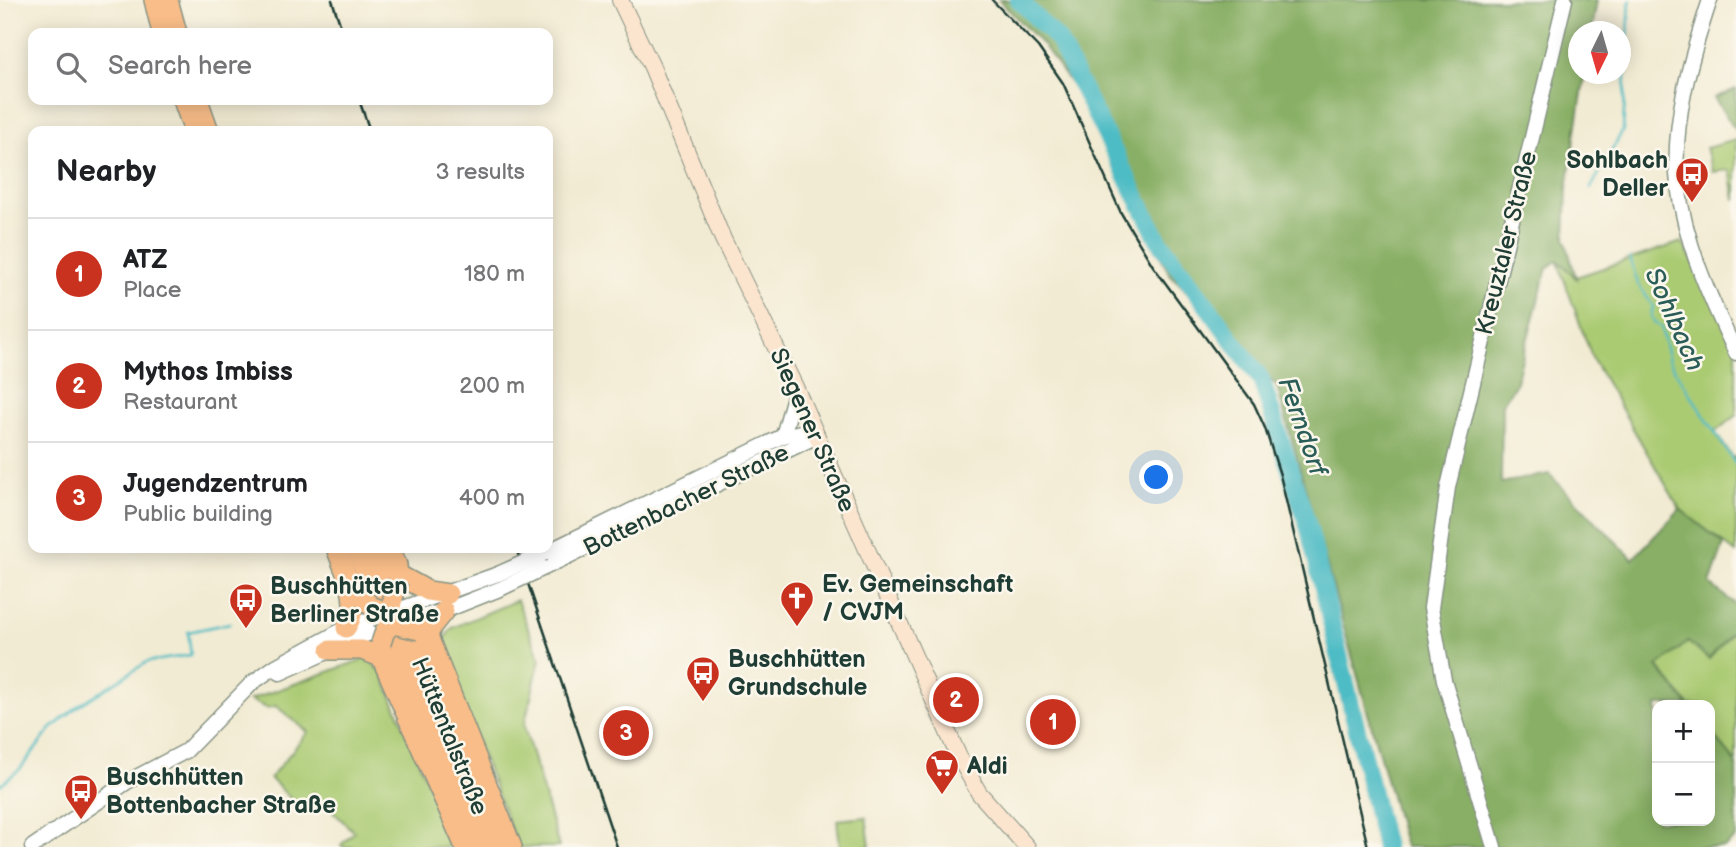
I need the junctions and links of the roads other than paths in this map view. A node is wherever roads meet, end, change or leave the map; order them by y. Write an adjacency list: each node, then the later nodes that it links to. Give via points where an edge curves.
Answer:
1 (154, 0): 6 (highway)
2 (168, 0): 7 (highway)
3 (620, 0): 13 (main road, Siegener Straße, via 722,237)
4 (1565, 0): 33 (street, Kreuztaler Straße, via 1448,486 1430,608 1444,680)
5 (1710, 0): 12 (street, via 1686,86 1678,183 1703,279)
6 (161, 28)
7 (176, 28)
8 (185, 105): 10 (highway)
9 (200, 105): 11 (highway)
10 (192, 126)
11 (207, 126)
12 (1736, 353)
13 (796, 389): 14 (street); 15 (main road, Siegener Straße)
14 (783, 436): 15 (street, Bottenbacher Straße, via 805,431); 20 (street, Bottenbacher Straße)
15 (816, 437): 20 (street, Bottenbacher Straße); 32 (main road, Siegener Straße, via 958,754 979,793)
16 (338, 553): 22 (highway)
17 (358, 553): 29 (highway, Hüttentalstraße)
18 (374, 553): 30 (highway, Hüttentalstraße)
19 (391, 553): 21 (highway)
20 (544, 561): 23 (street, Bottenbacher Straße, bridge)
21 (398, 578): 23 (highway); 24 (highway, bridge)
22 (356, 593): 24 (highway, bridge); 24 (highway, via 354,614)
23 (446, 603): 24 (street, Bottenbacher Straße); 24 (highway, via 432,626)
24 (392, 624): 25 (street, Bottenbacher Straße); 25 (highway, via 362,650); 26 (street, Bottenbacher Straße); 28 (highway); 31 (highway)
25 (330, 650): 26 (street, Bottenbacher Straße)
26 (252, 683): 27 (street, Bottenbacher Straße, via 186,751 127,782)
27 (32, 847)
28 (465, 847)
29 (479, 847)
30 (495, 847)
31 (512, 847)
32 (1027, 847)
33 (1494, 847)

